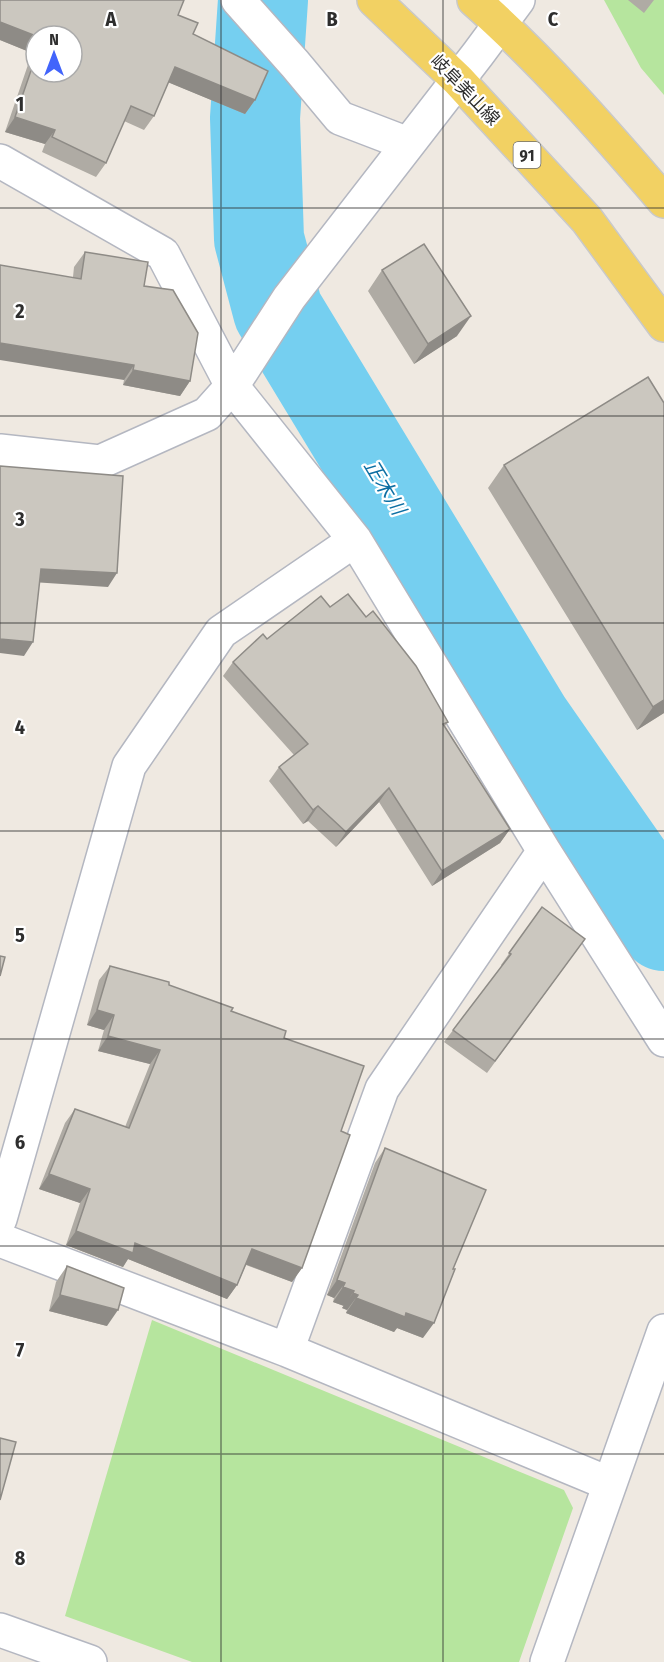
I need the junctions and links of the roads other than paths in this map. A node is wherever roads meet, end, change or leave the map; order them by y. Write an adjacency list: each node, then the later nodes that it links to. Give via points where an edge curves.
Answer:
1 (238, 0): 6 (street, via 340,118)
2 (374, 0): 5 (main road, 岐阜美山線 / 91)
3 (474, 0): 4 (main road)
4 (509, 12): 5 (street); 8 (main road)
5 (458, 80): 6 (street); 9 (main road, 岐阜美山線 / 91, via 587,220)
6 (408, 144): 10 (street, via 289,298)
7 (0, 161): 10 (street, via 163,254)
8 (664, 201)
9 (664, 325)
10 (232, 386): 11 (street, via 207,414 100,462); 12 (street)
11 (0, 451)
12 (355, 540): 13 (street); 15 (street, via 221,632 129,766)
13 (544, 851): 14 (street); 18 (street, via 382,1089)
14 (664, 1040)
15 (0, 1219)
16 (0, 1240): 18 (street)
17 (664, 1331): 19 (street)
18 (287, 1350): 19 (street)
19 (610, 1484): 22 (street)
20 (0, 1630): 21 (street)
21 (86, 1661)
22 (547, 1662)

